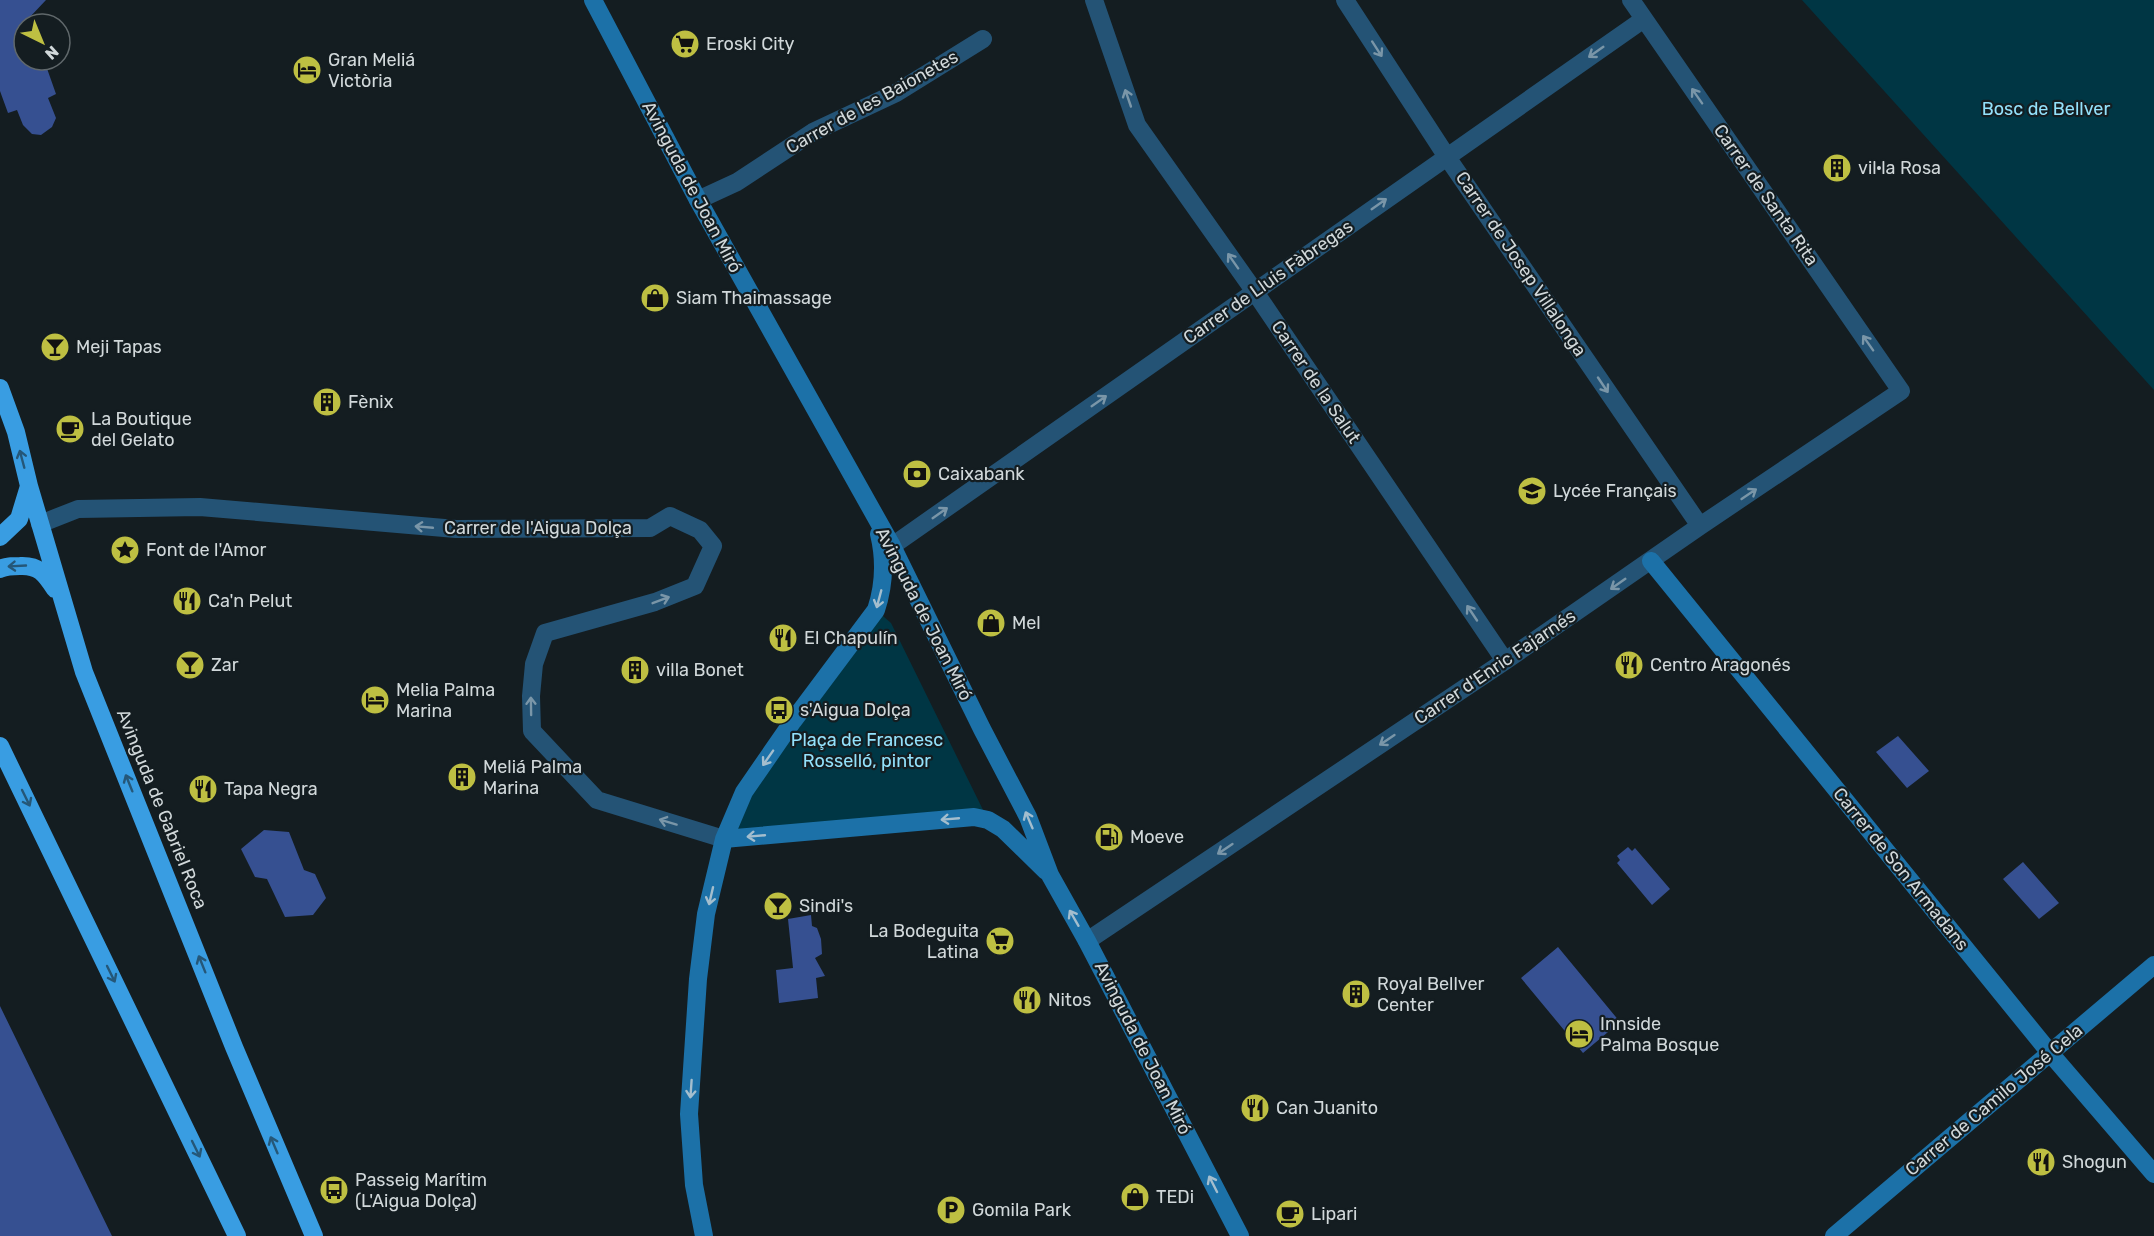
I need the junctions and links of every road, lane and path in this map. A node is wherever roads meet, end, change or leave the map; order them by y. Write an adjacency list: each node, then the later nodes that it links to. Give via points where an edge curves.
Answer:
1 (593, 0): 8 (street, Avinguda de Joan Miró)
2 (1094, 0): 9 (street, Carrer de la Salut, one-way to 2, via 1137,125)
3 (1345, 0): 7 (street, Carrer de Josep Villalonga, one-way to 7)
4 (1631, 0): 5 (street, Carrer de Santa Rita)
5 (1644, 19): 7 (street, Carrer de Lluis Fàbregas, one-way to 7); 11 (street, Carrer de Santa Rita, one-way to 5)
6 (983, 39): 8 (street, Carrer de les Baionetes, via 896,93 813,132 737,182)
7 (1447, 157): 9 (street, Carrer de Lluis Fàbregas, one-way to 7); 15 (street, Carrer de Josep Villalonga, one-way to 15)
8 (698, 200): 13 (street, Avinguda de Joan Miró)
9 (1255, 292): 17 (street, Carrer de Lluis Fàbregas, one-way to 9); 21 (street, Carrer de la Salut, one-way to 9)
10 (0, 388): 12 (highway, Avinguda de Gabriel Roca, one-way to 10)
11 (1901, 391): 15 (street, Carrer d'Enric Fajarnés, one-way to 11)
12 (29, 486): 14 (highway, Avinguda de Gabriel Roca); 16 (highway, via 19,519)
13 (876, 521): 17 (street, Avinguda de Joan Miró); 23 (street, one-way to 23, via 883,567 876,610 744,792)
14 (40, 524): 20 (highway, Avinguda de Gabriel Roca); 23 (street, Carrer de l'Aigua Dolça, one-way to 14, via 597,800 532,731 534,664 545,633 655,602 695,586 713,546 700,530 690,525 670,516 650,528 456,530 200,507 78,509)
15 (1700, 526): 18 (street, Carrer d'Enric Fajarnés)
16 (0, 537)
17 (892, 546): 24 (street, Avinguda de Joan Miró, one-way to 17, via 1028,817)
18 (1651, 561): 21 (street, Carrer d'Enric Fajarnés, one-way to 21); 27 (street, Carrer de Son Armadans)
19 (0, 569): 20 (highway, one-way to 19, via 43,572 30,565)
20 (62, 598): 30 (highway, Avinguda de Gabriel Roca, one-way to 20, via 84,672)
21 (1505, 662): 25 (street, Carrer d'Enric Fajarnés, one-way to 25)
22 (0, 746): 29 (highway, one-way to 29)
23 (724, 839): 24 (street, one-way to 23, via 1003,829 974,817); 31 (street, one-way to 31, via 706,914 699,968 689,1114 694,1185)
24 (1050, 875): 25 (street, Avinguda de Joan Miró, one-way to 24)
25 (1087, 941): 32 (street, Avinguda de Joan Miró, one-way to 25)
26 (2154, 965): 27 (street, Carrer de Camilo José Cela)
27 (2050, 1053): 28 (street, Carrer de Son Armadans); 33 (street, Carrer de Camilo José Cela)
28 (2154, 1174)
29 (237, 1236)
30 (314, 1236)
31 (704, 1236)
32 (1240, 1236)
33 (1834, 1236)

